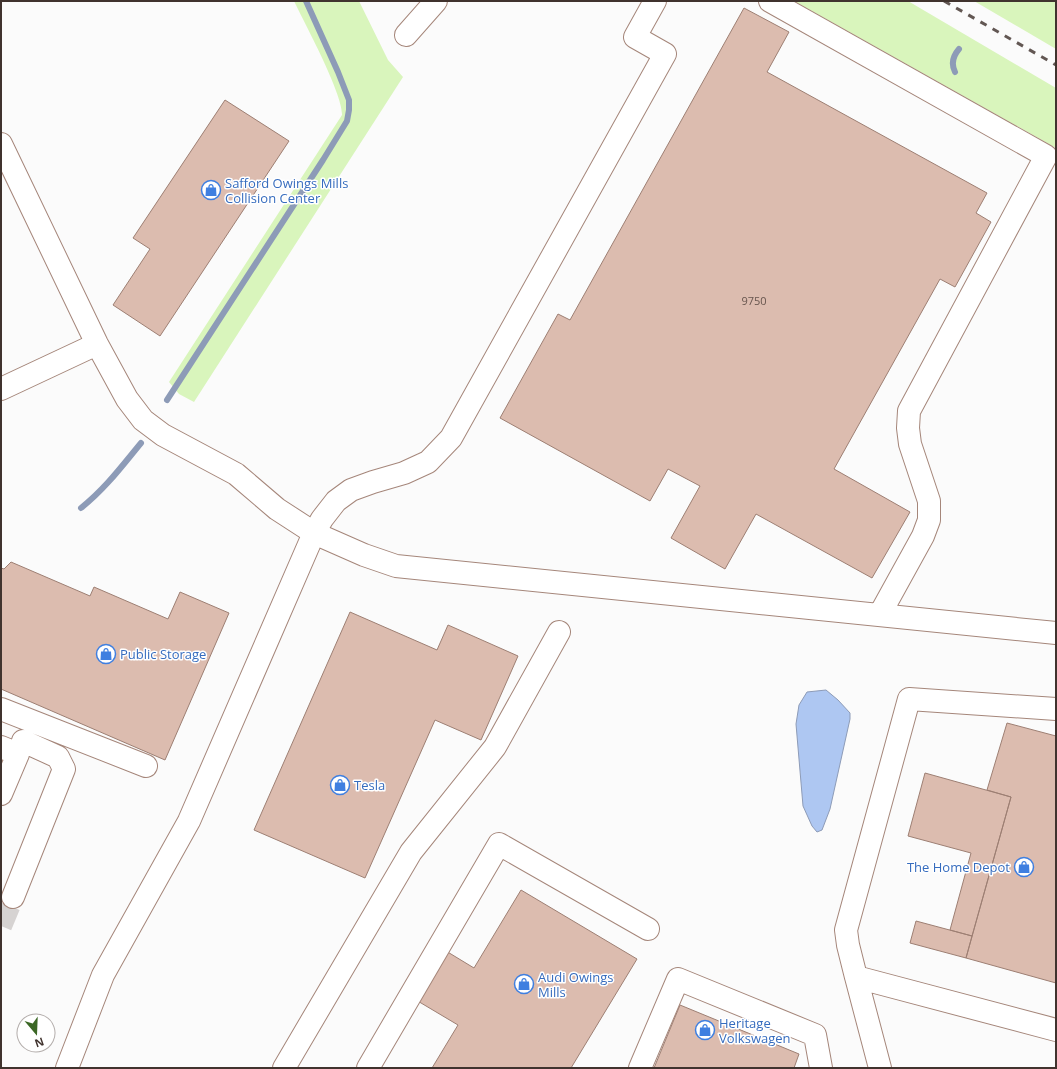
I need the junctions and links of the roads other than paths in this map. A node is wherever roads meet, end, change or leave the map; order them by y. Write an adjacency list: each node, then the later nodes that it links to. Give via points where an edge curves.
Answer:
1 (436, 1): 4 (lane)
2 (655, 1): 8 (lane, via 635,37 665,54 451,438 428,462 404,473 351,490 336,501)
3 (770, 1): 9 (lane, via 1046,156 909,411 910,444 929,501 929,520 923,536)
4 (406, 35)
5 (1, 144): 6 (lane)
6 (97, 344): 7 (lane); 8 (lane, via 126,400 143,420 163,435 236,474 277,509)
7 (1, 389)
8 (314, 533): 9 (lane, via 396,566); 22 (lane, via 189,821 103,975)
9 (880, 614): 11 (lane)
10 (559, 632): 23 (lane, via 495,747 411,852)
11 (1056, 633)
12 (1, 709): 14 (lane)
13 (1056, 709): 20 (lane, via 909,699 846,930)
14 (31, 721): 15 (lane); 16 (lane)
15 (14, 748): 17 (lane); 18 (lane, via 58,757 64,769)
16 (146, 766)
17 (1, 794)
18 (13, 897)
19 (648, 930): 24 (lane, via 499,844)
20 (856, 977): 21 (lane); 27 (lane)
21 (1056, 1030)
22 (67, 1068)
23 (284, 1068)
24 (368, 1068)
25 (640, 1068): 26 (lane, via 678,979 815,1035)
26 (821, 1068)
27 (880, 1068)

